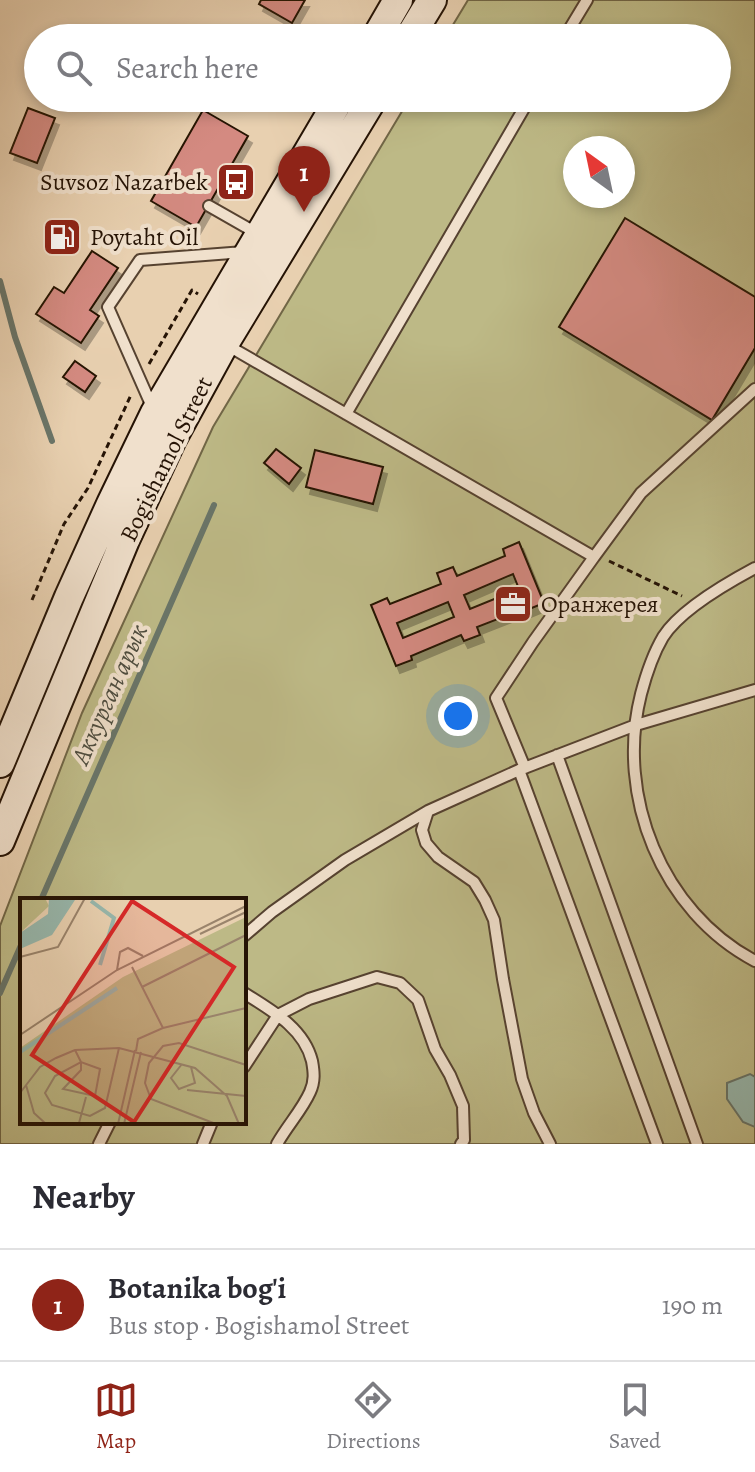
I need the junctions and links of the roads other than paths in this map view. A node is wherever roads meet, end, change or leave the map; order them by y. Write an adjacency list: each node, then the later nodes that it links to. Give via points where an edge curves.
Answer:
1 (398, 0): 4 (main road)
2 (432, 0): 5 (main road)
3 (587, 0): 6 (lane)
4 (384, 24)
5 (417, 24)
6 (572, 24)
7 (332, 112): 11 (main road, Bogishamol Street)
8 (364, 112): 12 (main road, Bogishamol Street)
9 (522, 112): 15 (lane)
10 (209, 206): 11 (lane)
11 (254, 243): 12 (main road, Bogishamol Street); 14 (lane, via 140,260 108,307)
12 (213, 338): 14 (main road, Bogishamol Street); 15 (lane); 22 (main road, Bogishamol Street)
13 (755, 389): 16 (lane, via 641,493)
14 (155, 413): 21 (main road, Bogishamol Street, via 74,585)
15 (346, 414): 16 (lane)
16 (594, 557): 23 (lane, via 496,698)
17 (755, 568): 19 (lane, via 672,625 645,682)
18 (755, 690): 19 (lane)
19 (636, 725): 20 (lane); 27 (lane, via 637,786 659,861 702,923)
20 (557, 755): 23 (lane); 39 (lane)
21 (1, 761): 22 (main road, via 19,754)
22 (30, 769): 25 (main road, Bogishamol Street)
23 (522, 769): 24 (lane); 38 (lane)
24 (428, 811): 26 (lane, via 345,860); 37 (lane, via 422,830 426,843 474,882 494,920 522,1079)
25 (0, 841)
26 (246, 934)
27 (755, 961)
28 (246, 994): 29 (lane)
29 (278, 1015): 30 (lane); 35 (lane, via 302,1038 314,1080); 36 (lane, via 377,977 400,983 418,1000 463,1106)
30 (246, 1064)
31 (109, 1124): 33 (lane)
32 (211, 1124): 34 (lane)
33 (99, 1144)
34 (203, 1144)
35 (277, 1144)
36 (461, 1144)
37 (550, 1144)
38 (657, 1144)
39 (697, 1144)

